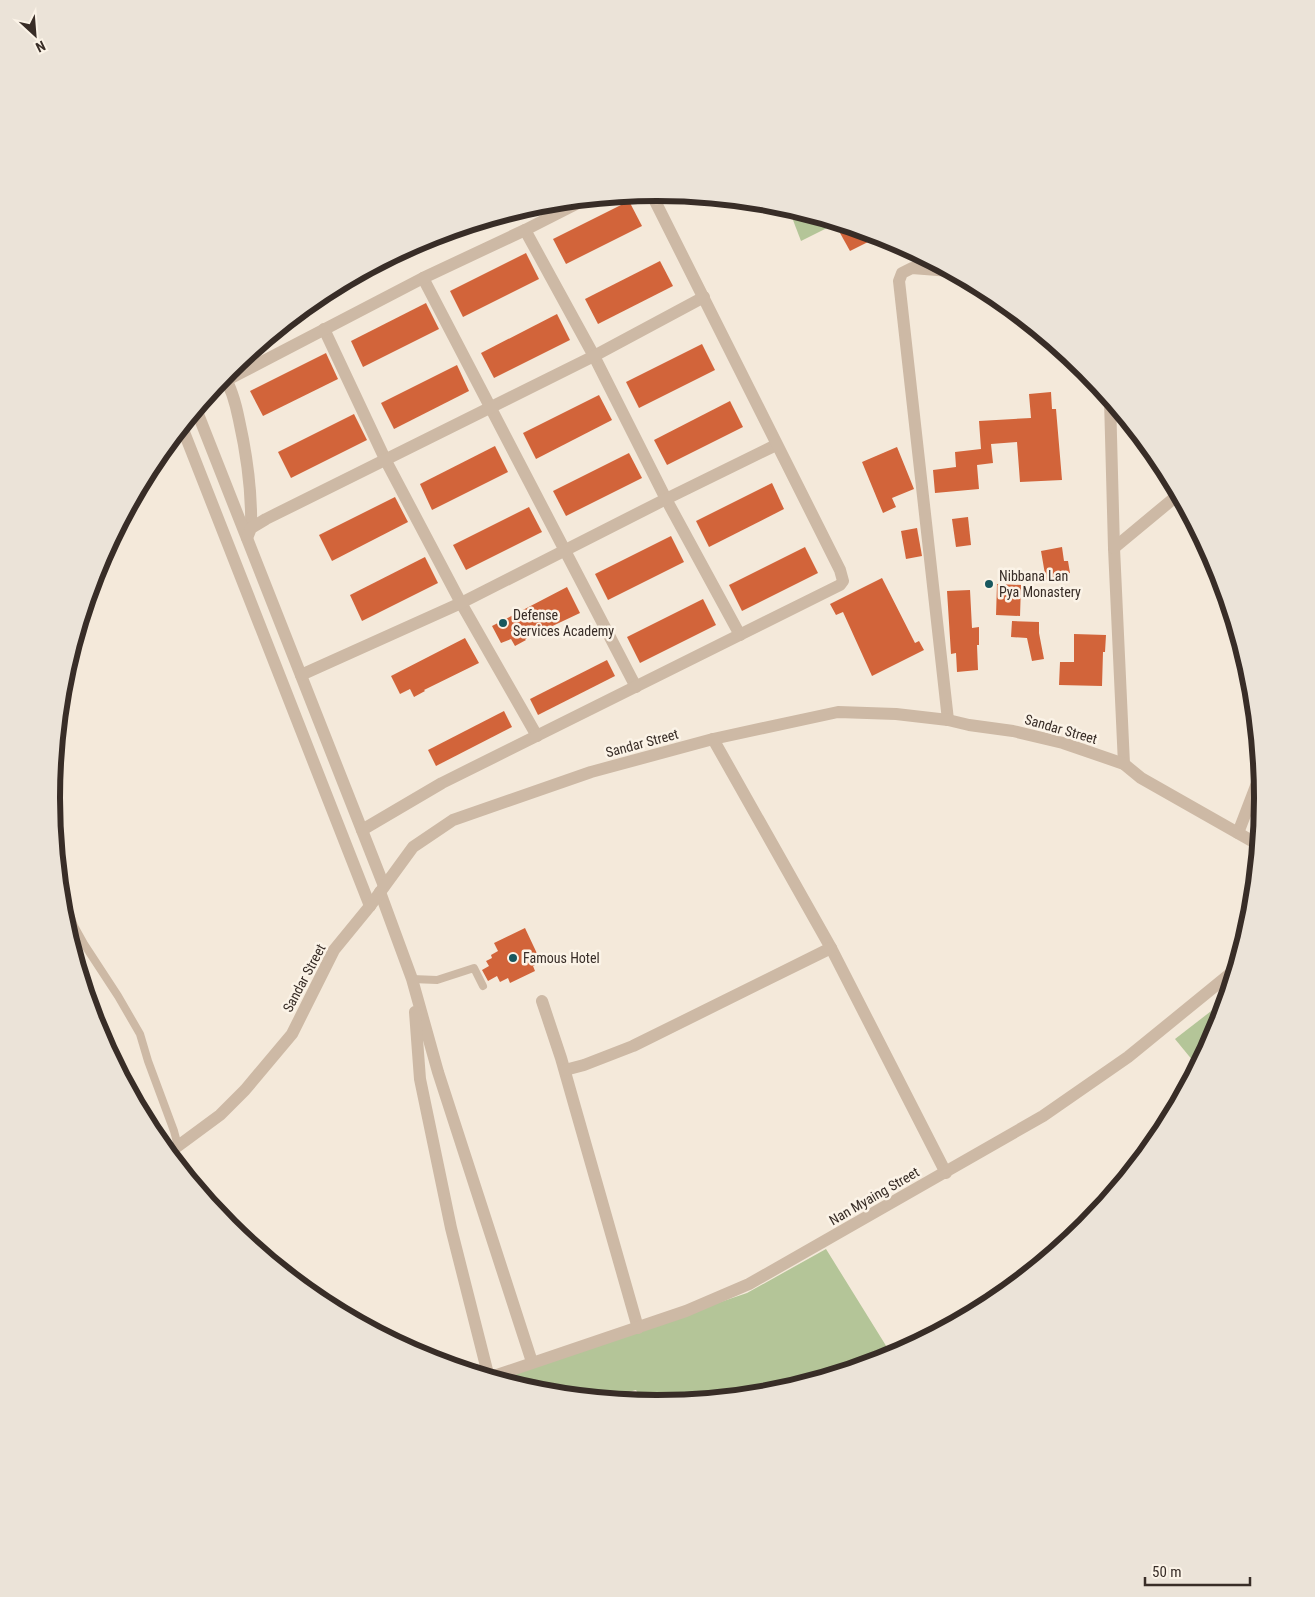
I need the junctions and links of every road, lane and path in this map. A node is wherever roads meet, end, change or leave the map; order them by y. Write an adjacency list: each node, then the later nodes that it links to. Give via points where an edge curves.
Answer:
1 (655, 201): 6 (street)
2 (569, 208): 3 (street)
3 (525, 230): 5 (street); 8 (street)
4 (935, 270): 26 (street, via 912,268 902,273 899,281)
5 (423, 278): 7 (street); 11 (street)
6 (704, 297): 8 (street); 15 (street)
7 (324, 329): 9 (street); 16 (street)
8 (594, 356): 11 (street); 18 (street)
9 (242, 370)
10 (227, 384): 19 (street, via 235,403 248,465)
11 (490, 408): 16 (street); 21 (street)
12 (1110, 409): 20 (street)
13 (199, 416): 19 (street)
14 (184, 433): 35 (street)
15 (776, 445): 18 (street); 23 (street, via 843,581)
16 (386, 461): 19 (street, via 266,519); 22 (street)
17 (1174, 498): 20 (street)
18 (666, 499): 21 (street); 23 (street)
19 (249, 533): 24 (street)
20 (1114, 548): 29 (street)
21 (566, 551): 22 (street); 25 (street)
22 (461, 602): 24 (street); 27 (street)
23 (740, 635): 25 (street)
24 (301, 675): 31 (street)
25 (636, 687): 27 (street)
26 (948, 720): 28 (street, Sandar Street, via 838,712); 29 (street, Sandar Street, via 1063,743)
27 (537, 736): 31 (street, via 442,783)
28 (713, 739): 34 (street, Sandar Street, via 591,772 453,820 412,847); 37 (street)
29 (1124, 764): 32 (street, Sandar Street, via 1141,778)
30 (1255, 789): 32 (street)
31 (362, 830): 34 (street)
32 (1238, 833): 33 (street, Sandar Street)
33 (1254, 842)
34 (382, 889): 35 (street, Sandar Street); 39 (street)
35 (370, 906): 44 (street, Sandar Street, via 334,950 292,1034 245,1090)
36 (72, 921): 43 (lane, via 140,1034 174,1130)
37 (831, 948): 42 (street, via 633,1046); 45 (street)
38 (1228, 976): 45 (street, Nan Myaing Street, via 1097,1079 1043,1116)
39 (412, 979): 40 (lane, via 437,980 474,968); 47 (street, via 438,1072); 48 (street, via 420,1079 451,1228)
40 (483, 986)
41 (542, 1001): 42 (street)
42 (565, 1070): 46 (street)
43 (172, 1146)
44 (173, 1148)
45 (946, 1173): 46 (street, Nan Myaing Street, via 749,1284)
46 (638, 1328): 47 (street, Nan Myaing Street)
47 (532, 1362): 49 (street, Nan Myaing Street)
48 (486, 1371)
49 (498, 1374)

